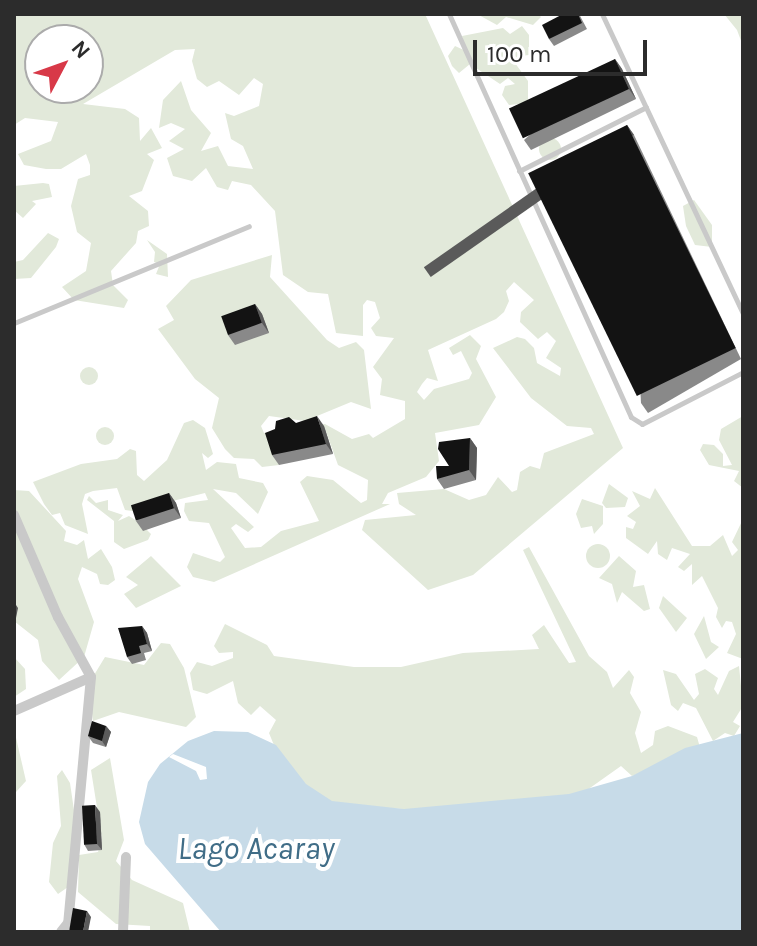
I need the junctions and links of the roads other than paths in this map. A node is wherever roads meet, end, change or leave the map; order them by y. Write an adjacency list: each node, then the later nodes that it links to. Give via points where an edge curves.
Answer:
1 (449, 14): 4 (lane)
2 (602, 14): 3 (lane)
3 (646, 107): 4 (lane); 6 (lane)
4 (519, 171): 8 (lane, via 631,417 642,424)
5 (249, 226): 7 (lane)
6 (743, 313)
7 (14, 323)
8 (743, 372)
9 (14, 515): 10 (street, via 58,617)
10 (91, 677): 11 (street); 13 (street, via 68,923)
11 (14, 711)
12 (126, 857): 14 (street)
13 (61, 932)
14 (123, 932)

